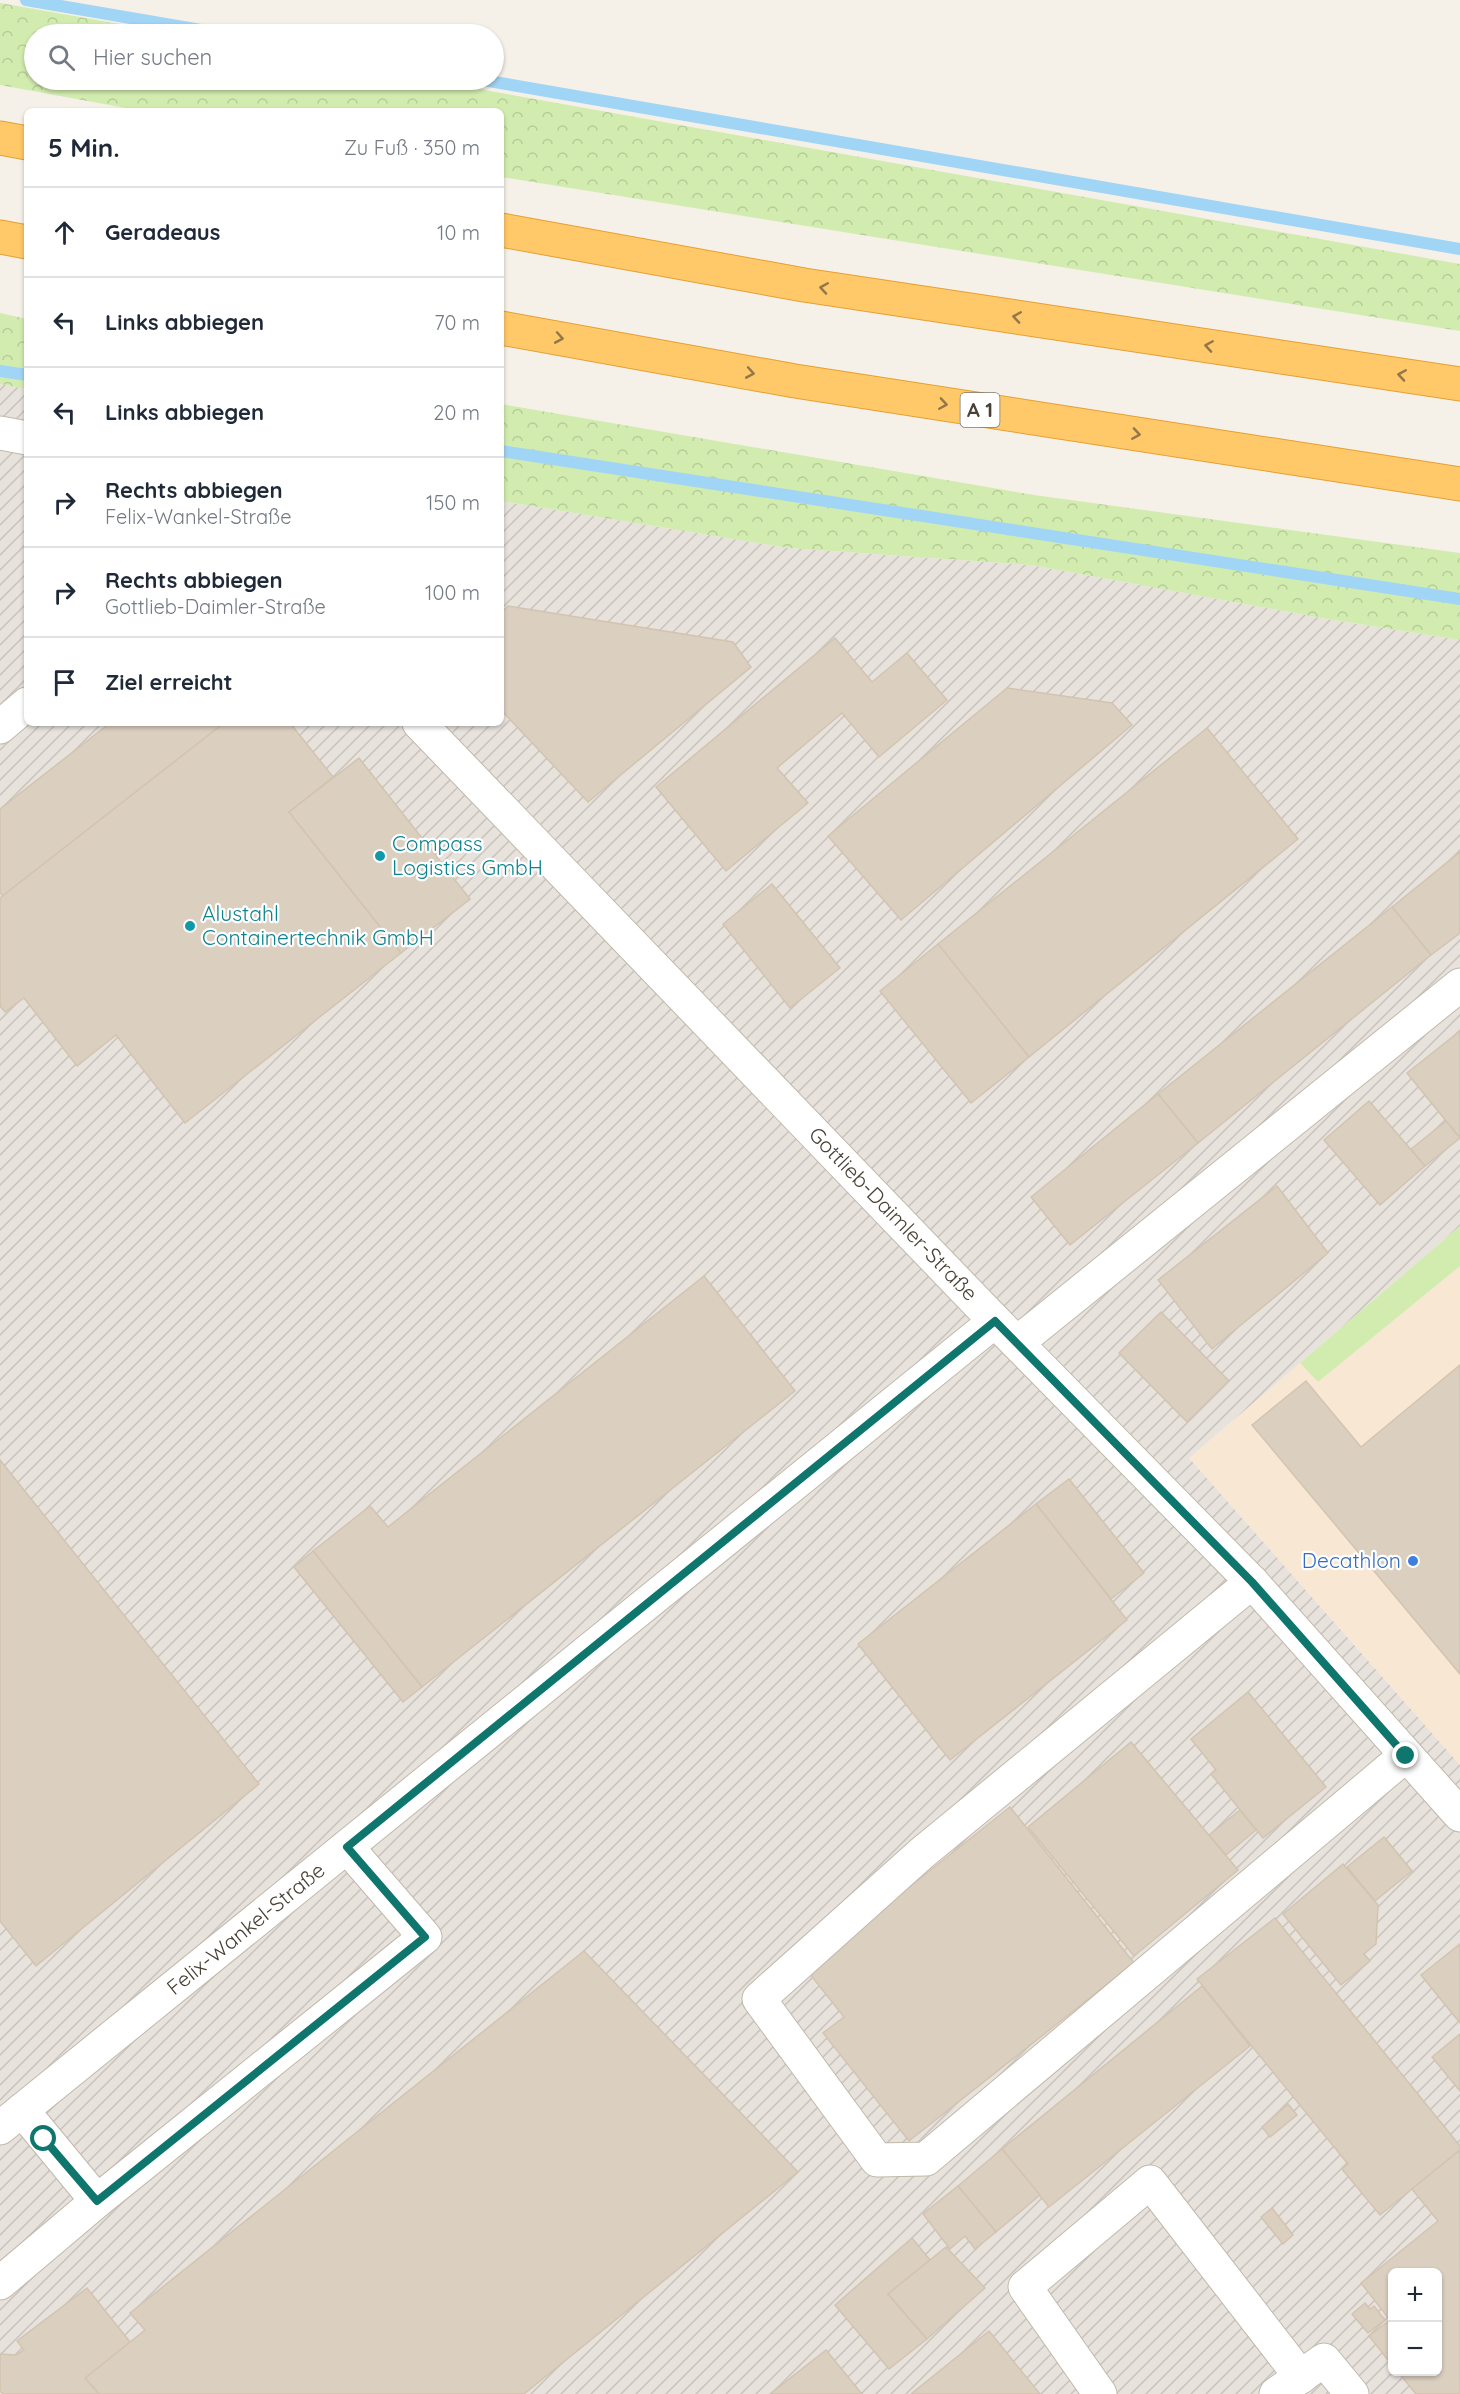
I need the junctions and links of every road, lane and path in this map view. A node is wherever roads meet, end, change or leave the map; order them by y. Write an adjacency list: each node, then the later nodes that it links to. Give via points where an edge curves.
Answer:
1 (0, 138): 2 (highway)
2 (24, 142)
3 (504, 231): 7 (highway, one-way to 3, via 804,285)
4 (0, 237): 5 (highway)
5 (24, 241)
6 (504, 329): 10 (highway, A 1, one-way to 10, via 795,381)
7 (1460, 384)
8 (0, 433): 9 (street)
9 (24, 437)
10 (1460, 484)
11 (24, 707): 13 (street)
12 (422, 726): 15 (street, Gottlieb-Daimler-Straße)
13 (0, 727)
14 (1460, 985): 15 (street, Felix-Wankel-Straße)
15 (1006, 1332): 16 (street, Gottlieb-Daimler-Straße); 19 (street, Felix-Wankel-Straße)
16 (1252, 1582): 17 (street, Gottlieb-Daimler-Straße); 17 (street, via 922,1853 759,1999 877,2160 926,2159)
17 (1406, 1756): 18 (street, Gottlieb-Daimler-Straße)
18 (1460, 1815)
19 (347, 1847): 20 (street, Felix-Wankel-Straße); 21 (street, via 425,1937)
20 (11, 2120): 21 (street, via 44,2139)
21 (97, 2201): 22 (street)
22 (0, 2283)
23 (1288, 2386): 24 (street, via 1150,2182 1025,2287); 25 (street, via 1324,2360)
24 (1100, 2394)
25 (1352, 2394)

